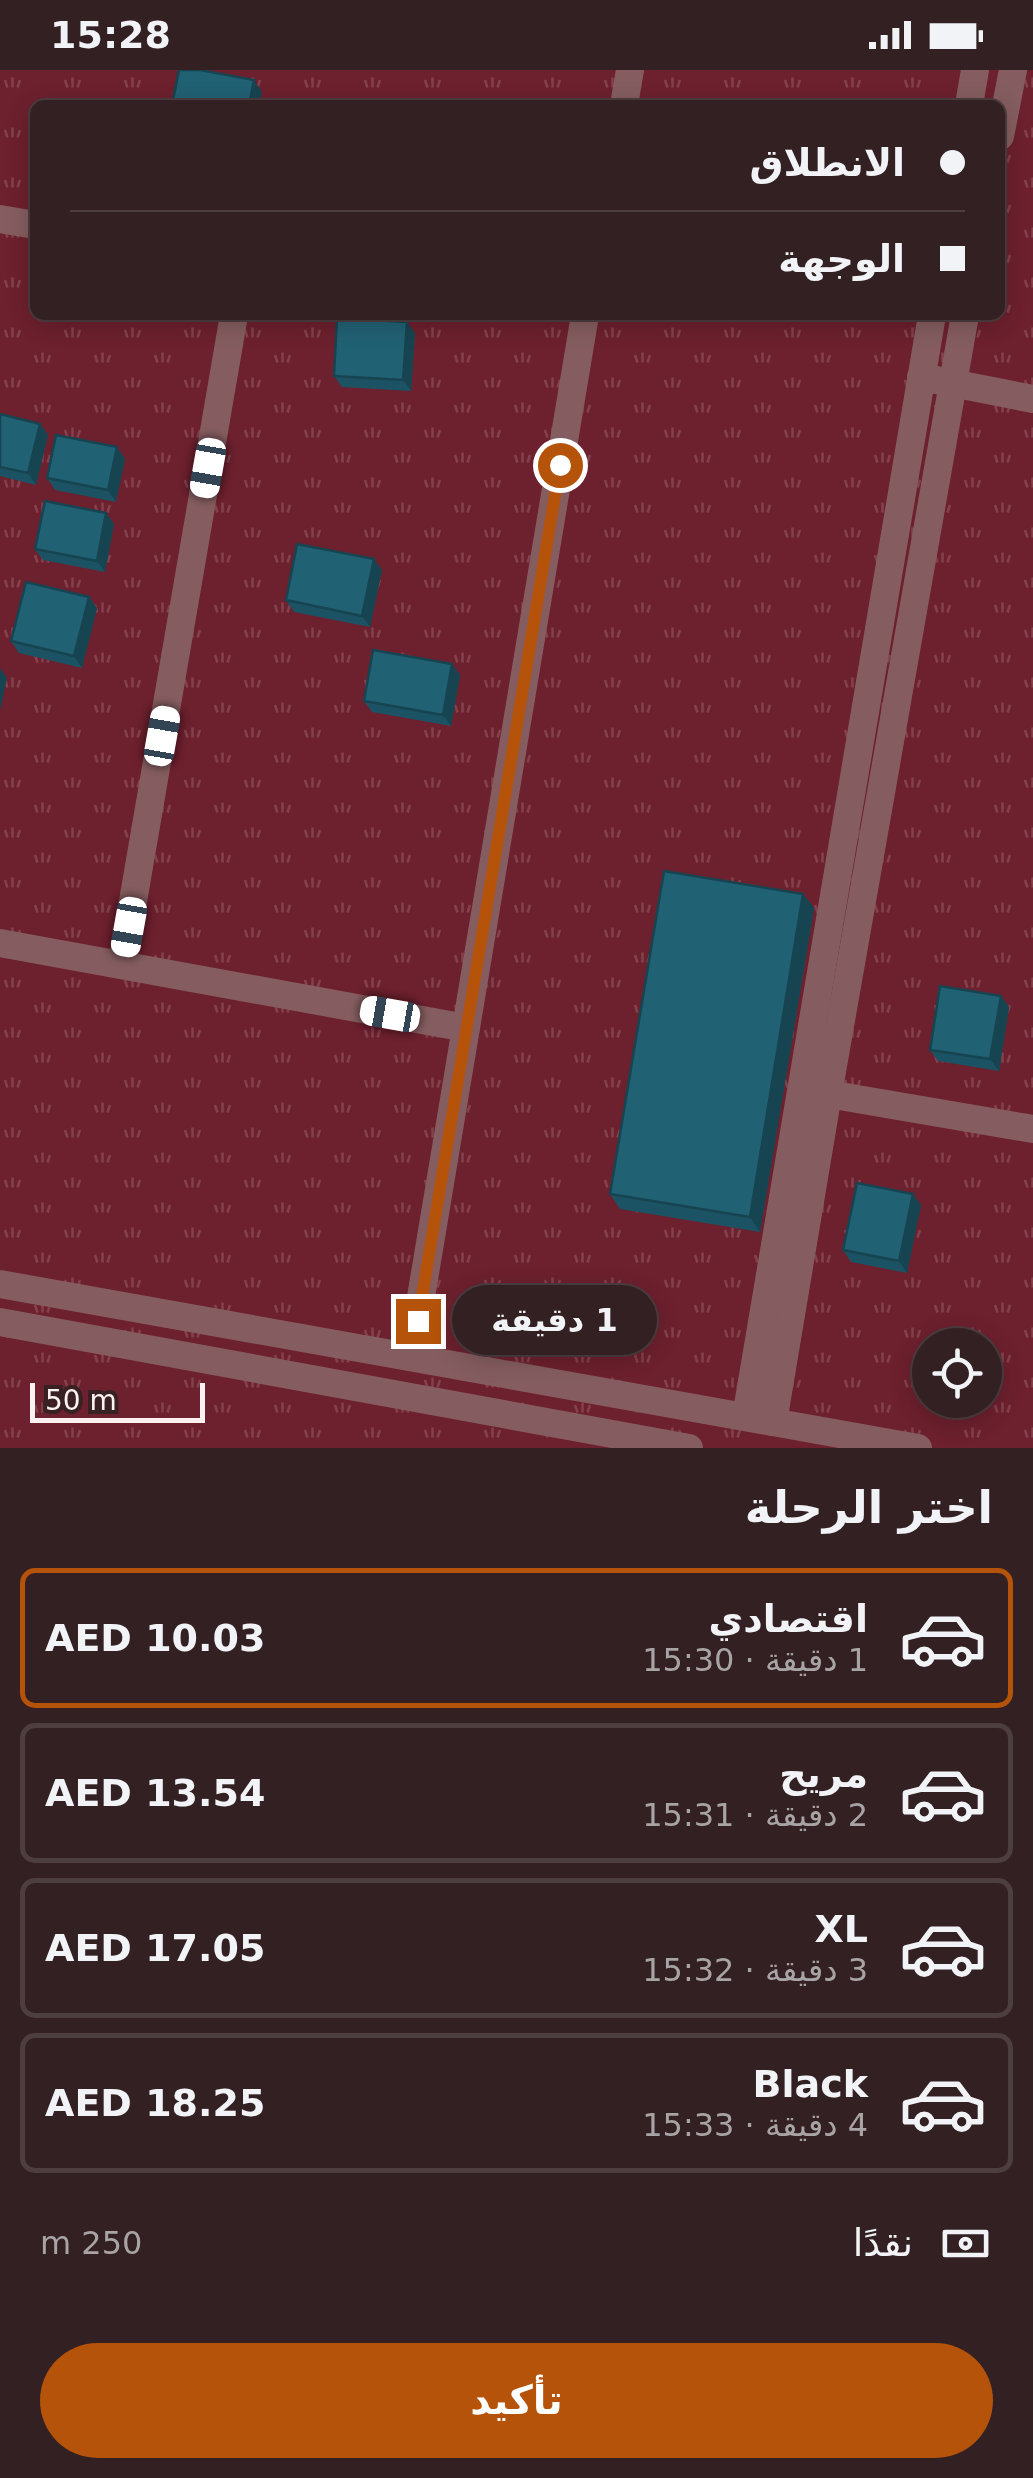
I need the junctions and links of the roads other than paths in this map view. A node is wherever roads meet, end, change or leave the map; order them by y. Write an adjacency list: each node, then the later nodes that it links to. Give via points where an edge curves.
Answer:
1 (630, 70): 4 (street)
2 (975, 70): 5 (street)
3 (1013, 70): 6 (street)
4 (625, 100)
5 (970, 100)
6 (1005, 111)
7 (0, 219): 8 (street)
8 (30, 224)
9 (233, 320): 17 (street)
10 (584, 320): 18 (street)
11 (931, 320): 13 (street)
12 (965, 320): 14 (street)
13 (921, 377): 14 (street); 24 (street)
14 (952, 384): 15 (street); 19 (street)
15 (1033, 399)
16 (0, 943): 17 (street)
17 (122, 966): 18 (street)
18 (466, 1028): 23 (street)
19 (828, 1094): 20 (street); 24 (street)
20 (1033, 1129)
21 (0, 1284): 23 (street)
22 (0, 1322): 25 (street)
23 (412, 1357): 24 (street)
24 (759, 1420): 26 (street)
25 (689, 1448)
26 (918, 1448)

